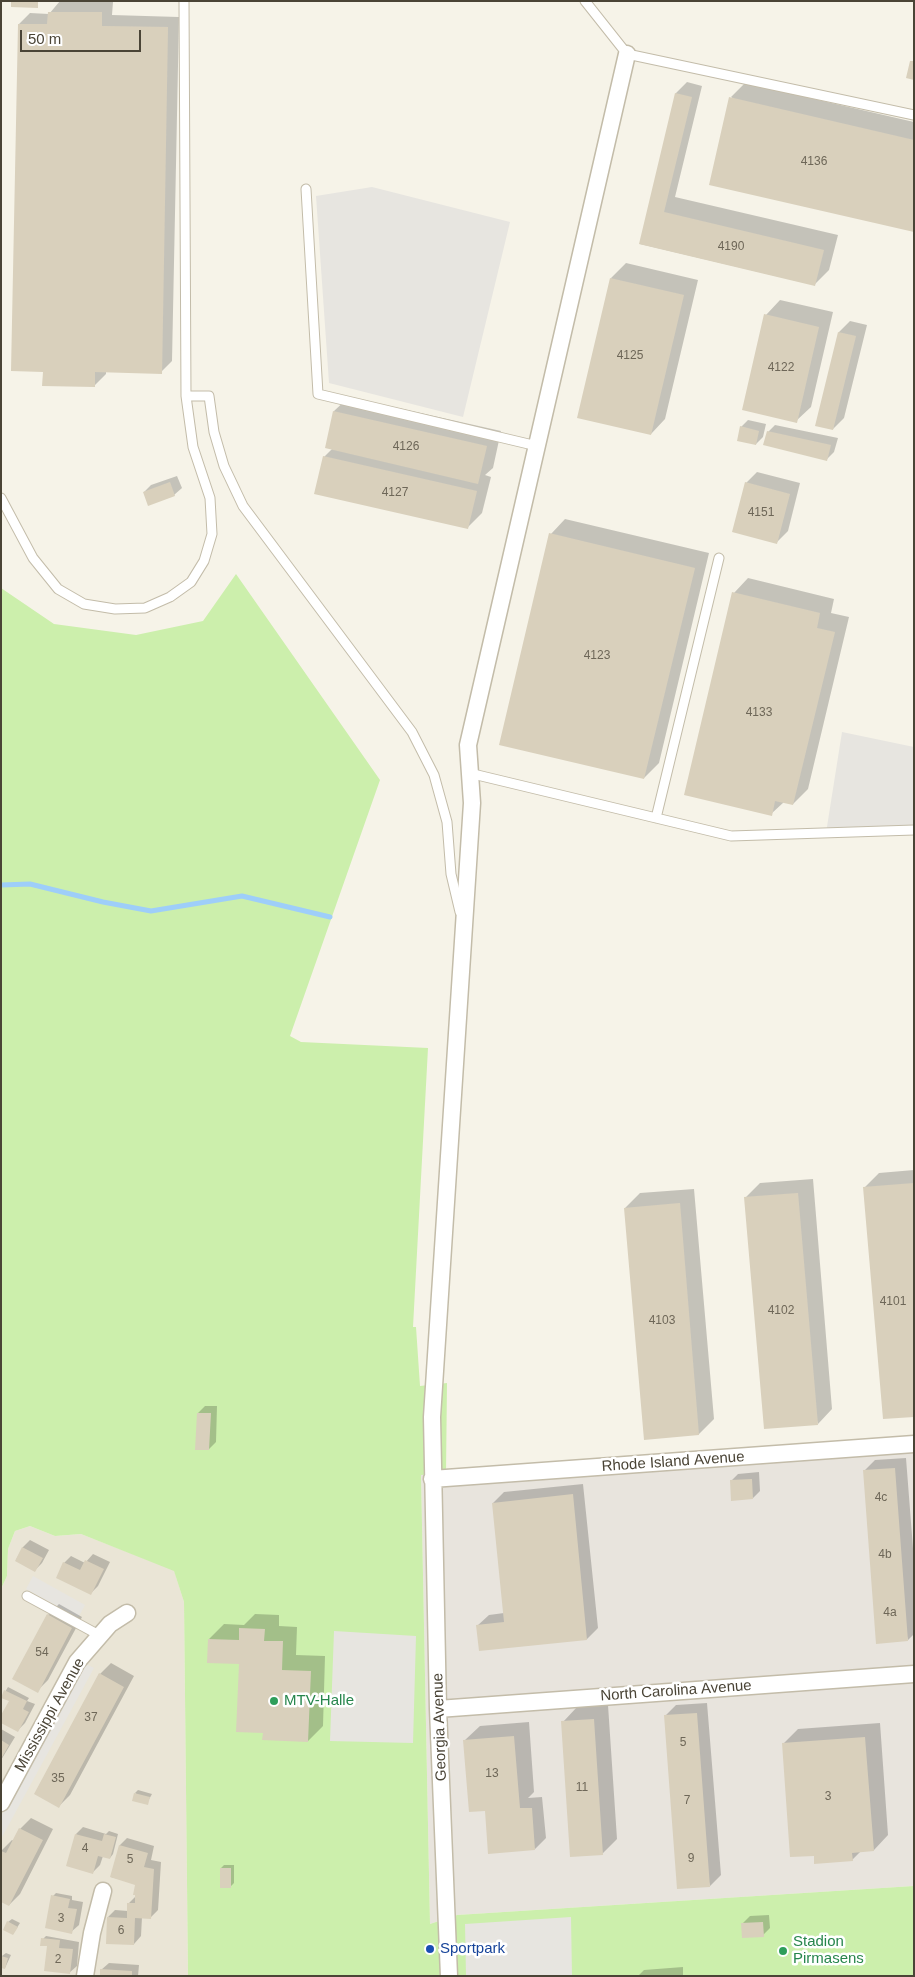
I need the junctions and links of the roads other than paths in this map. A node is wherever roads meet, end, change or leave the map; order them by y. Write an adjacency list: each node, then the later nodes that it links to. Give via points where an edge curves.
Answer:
1 (184, 1): 6 (lane)
2 (585, 1): 3 (lane)
3 (627, 54): 4 (lane); 7 (street, Georgia Avenue)
4 (914, 115)
5 (306, 189): 7 (lane, via 318,394)
6 (186, 396): 8 (lane, via 193,447 210,498 212,534 204,561 191,582 170,597 145,608 115,609 84,604 58,589 33,558); 13 (lane, via 209,396 214,432 224,466 243,506 412,732 434,775 447,822 450,874)
7 (537, 446): 10 (street, Georgia Avenue, via 468,745)
8 (1, 498)
9 (719, 558): 11 (lane)
10 (469, 773): 11 (lane); 13 (street, Georgia Avenue, via 472,803)
11 (656, 818): 12 (lane, via 730,836)
12 (914, 830)
13 (464, 931): 15 (street, Georgia Avenue, via 432,1417)
14 (914, 1444): 15 (street, Rhode Island Avenue)
15 (432, 1479): 20 (street, Georgia Avenue)
16 (27, 1596): 18 (lane)
17 (127, 1613): 18 (street, Mississippi Avenue)
18 (99, 1635): 21 (street, Mississippi Avenue, via 77,1662)
19 (914, 1674): 20 (street, North Carolina Avenue)
20 (438, 1709): 24 (street, Georgia Avenue)
21 (1, 1803)
22 (103, 1891): 23 (street)
23 (85, 1976)
24 (449, 1976)

